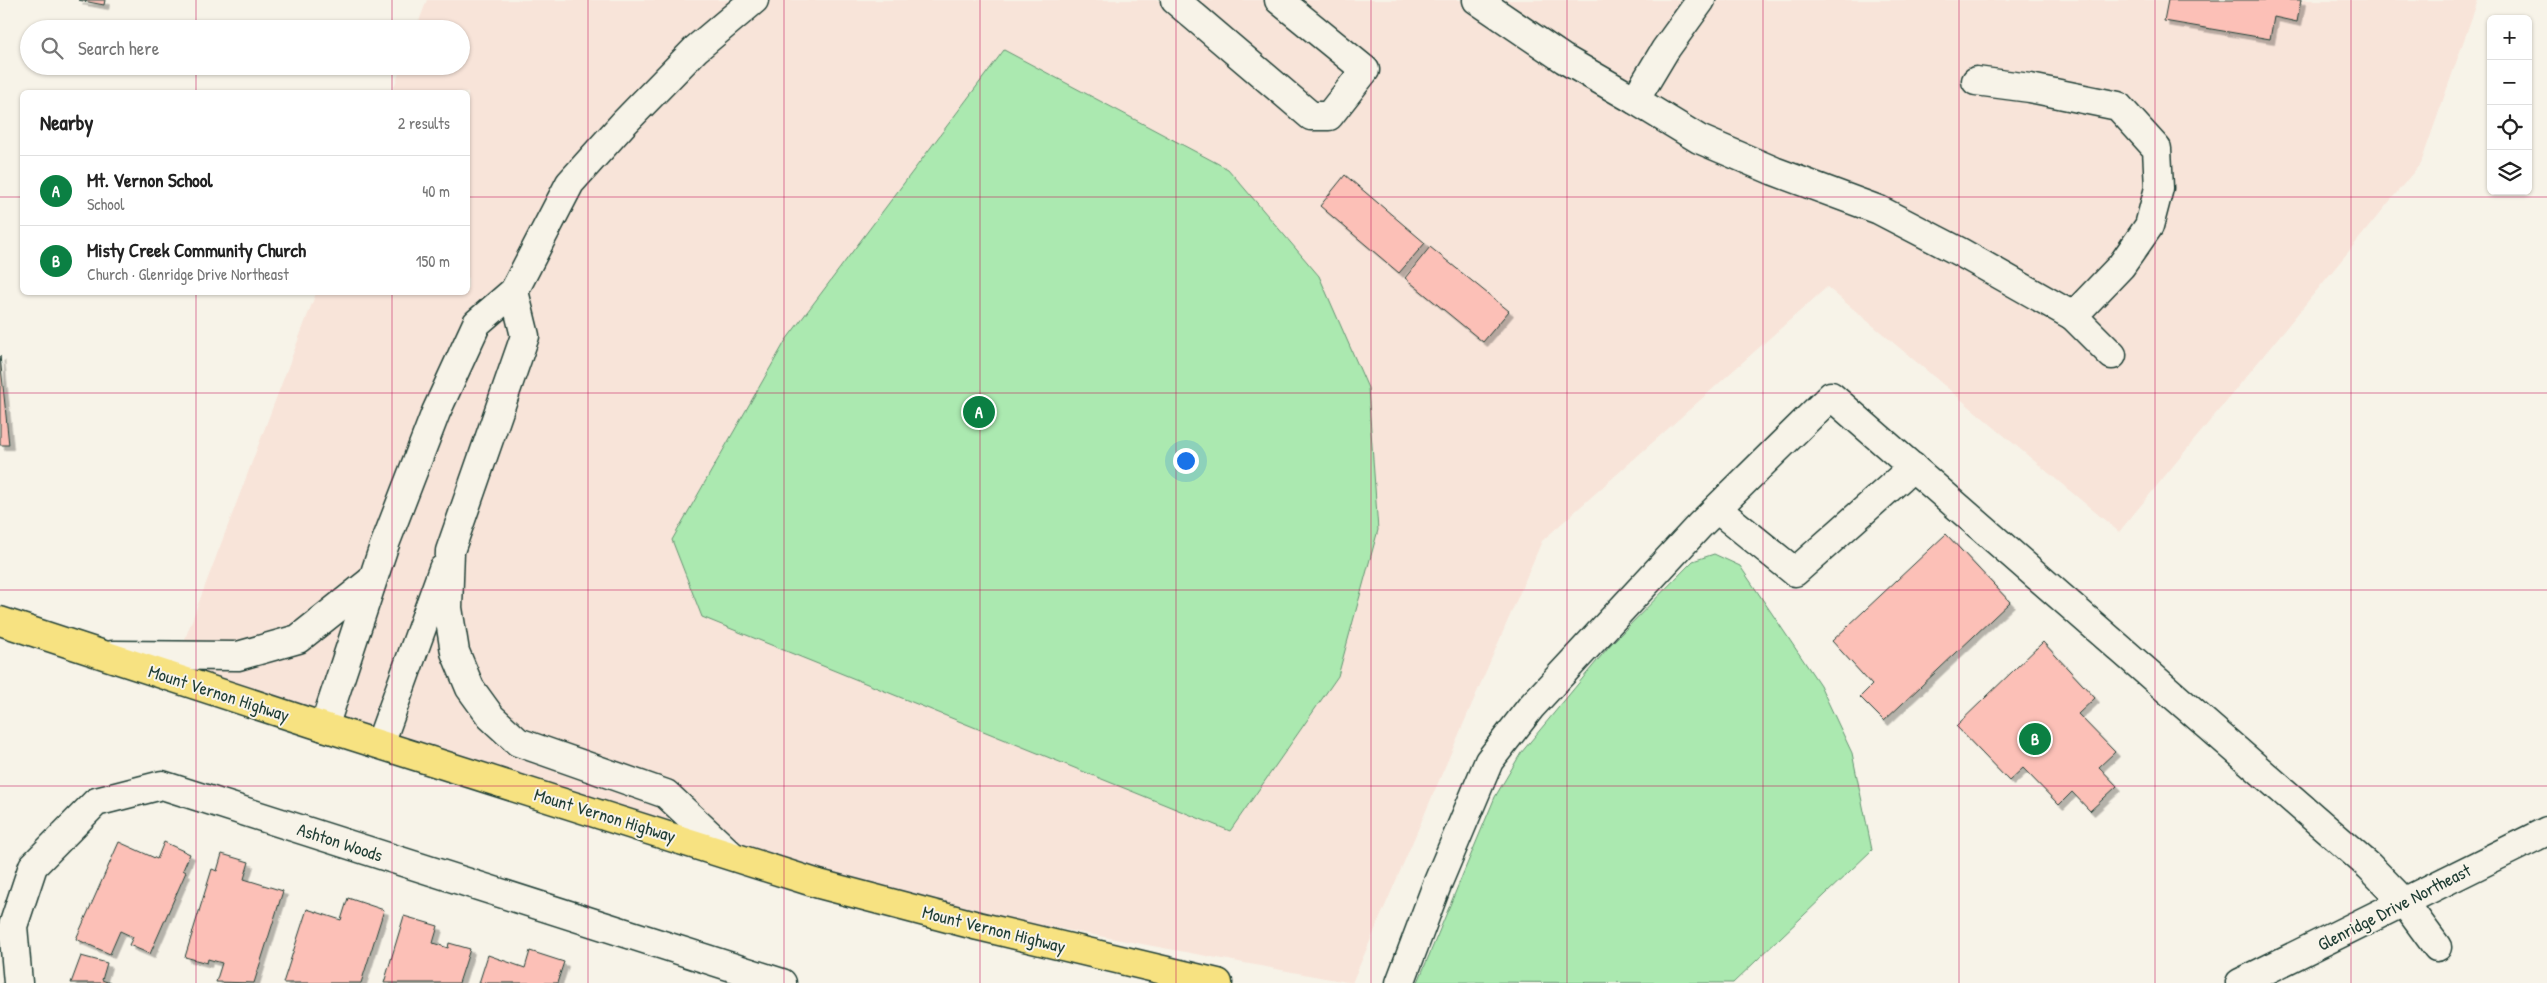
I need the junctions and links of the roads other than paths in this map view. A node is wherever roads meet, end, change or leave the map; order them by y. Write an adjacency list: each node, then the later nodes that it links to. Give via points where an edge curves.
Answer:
1 (754, 0): 8 (street, via 696,50 622,124 570,184)
2 (1175, 0): 3 (street, via 1311,116 1329,116 1364,70)
3 (1279, 0)
4 (1477, 0): 7 (street, via 1564,60)
5 (1701, 0): 7 (street, via 1665,50)
6 (1976, 81): 9 (street, via 2118,106 2157,149 2159,188 2149,226 2121,266)
7 (1635, 100): 9 (street, via 1698,139 1879,210)
8 (514, 291): 13 (street, via 525,336); 14 (street, via 477,323 436,412)
9 (2073, 316): 10 (street)
10 (2112, 355)
11 (1913, 467): 12 (street, via 1795,572); 12 (street, via 1831,396); 21 (street, via 2370,866)
12 (1717, 509): 26 (street, via 1531,706 1489,761)
13 (450, 552): 18 (street); 20 (street, via 448,608 455,652 470,688 491,717 518,742 666,794)
14 (371, 581): 16 (street, via 298,639 238,656); 17 (street)
15 (0, 621): 16 (main road, Mount Vernon Highway)
16 (101, 655): 17 (main road, Mount Vernon Highway)
17 (324, 727): 18 (main road, Mount Vernon Highway)
18 (380, 744): 20 (main road, Mount Vernon Highway)
19 (2547, 831): 21 (street, Glenridge Drive Northeast)
20 (730, 854): 25 (main road, Mount Vernon Highway, via 819,884)
21 (2404, 902): 22 (street); 27 (street, Glenridge Drive Northeast)
22 (2438, 947)
23 (18, 983): 24 (street, Ashton Woods, via 14,926 33,866 96,802 162,786)
24 (782, 983)
25 (1218, 983)
26 (1400, 983)
27 (2240, 983)

